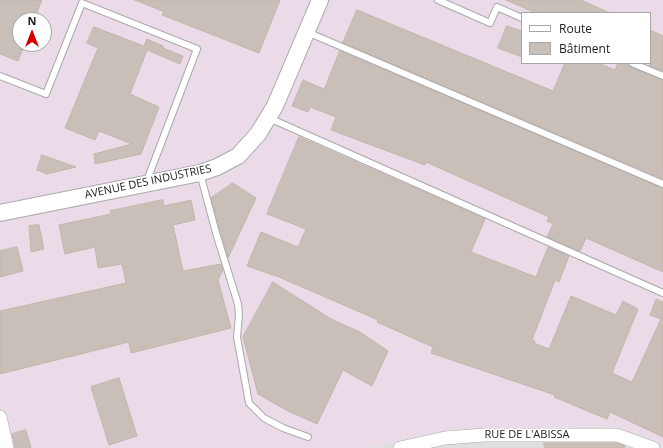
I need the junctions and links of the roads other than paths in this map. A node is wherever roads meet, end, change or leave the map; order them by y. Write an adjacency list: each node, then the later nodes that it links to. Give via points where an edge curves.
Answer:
1 (320, 0): 4 (street, AVENUE DES INDUSTRIES)
2 (438, 0): 3 (lane, via 490,23 497,8)
3 (521, 18)
4 (306, 32): 8 (street, AVENUE DES INDUSTRIES); 11 (lane)
5 (634, 64): 7 (lane)
6 (0, 76): 10 (lane, via 46,94 82,3 198,48)
7 (663, 76)
8 (268, 117): 9 (street, AVENUE DES INDUSTRIES, via 258,134 238,156); 13 (lane)
9 (200, 173): 10 (street, AVENUE DES INDUSTRIES); 15 (lane, via 238,304 237,338 250,403 264,418 283,428)
10 (145, 184): 12 (street, AVENUE DES INDUSTRIES)
11 (663, 184)
12 (0, 213)
13 (663, 293)
14 (0, 417): 16 (street)
15 (308, 436)
16 (7, 448)
17 (400, 448): 18 (street, RUE DE L'ABISSA, via 445,438 484,435 617,435)
18 (653, 448)

